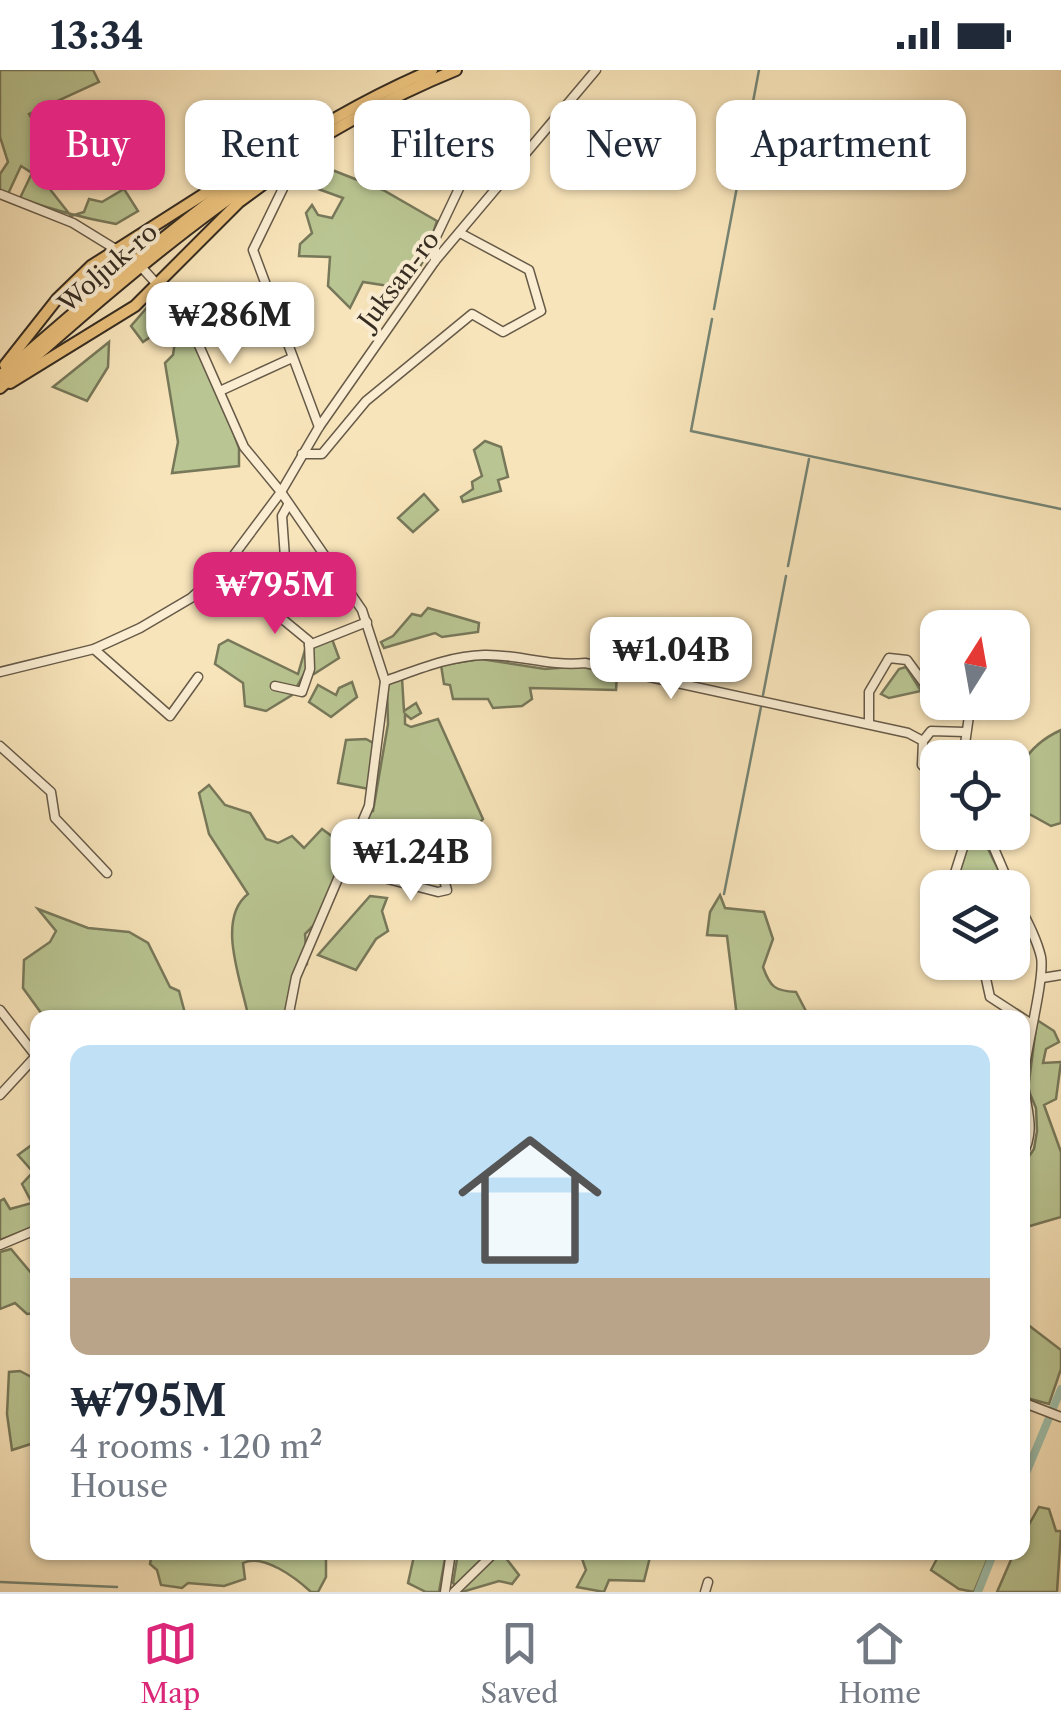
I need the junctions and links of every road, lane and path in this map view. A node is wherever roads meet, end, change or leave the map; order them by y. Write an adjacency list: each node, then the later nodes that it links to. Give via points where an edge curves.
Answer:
1 (432, 70): 4 (main road, Woljuk-ro)
2 (456, 70): 5 (main road, Woljuk-ro)
3 (596, 70): 13 (street, Juksan-ro)
4 (334, 119)
5 (334, 130)
6 (206, 190): 14 (main road)
7 (221, 190): 19 (main road, Woljuk-ro)
8 (239, 190): 19 (main road, Woljuk-ro)
9 (254, 190): 17 (main road)
10 (282, 190): 18 (street, via 253,250)
11 (458, 190): 15 (street, via 435,238)
12 (0, 194): 14 (street)
13 (460, 233): 15 (street, Juksan-ro); 22 (street, via 530,270 541,311 503,332 472,314 366,401 322,454)
14 (115, 249): 19 (main road, via 58,299)
15 (436, 261): 21 (street, Juksan-ro)
16 (144, 270): 17 (street)
17 (155, 284): 19 (main road, via 118,318 16,383); 20 (street, via 186,316)
18 (292, 358): 20 (street); 21 (street)
19 (1, 379)
20 (220, 391): 23 (street, via 244,447)
21 (319, 427): 22 (street, Juksan-ro)
22 (302, 454): 23 (street, Juksan-ro)
23 (281, 492): 24 (street); 25 (street, Juksan-ro)
24 (288, 505): 26 (street, via 282,516 286,572); 27 (street)
25 (232, 559): 26 (street); 29 (street, Juksan-ro, via 192,598)
26 (269, 590): 28 (street, via 276,614)
27 (368, 622): 28 (street); 33 (street)
28 (309, 645): 34 (street, via 302,692)
29 (94, 648): 30 (street, Juksan-ro); 31 (street, via 170,716)
30 (0, 672)
31 (198, 676)
32 (920, 678): 36 (street, via 907,660 889,658 868,692)
33 (384, 681): 36 (street, via 484,655 556,666 585,663); 42 (street, via 374,784)
34 (275, 686)
35 (967, 720): 37 (street)
36 (869, 722): 38 (street)
37 (965, 732): 39 (street, via 931,731); 40 (street)
38 (920, 740)
39 (923, 740)
40 (964, 740)
41 (0, 746): 44 (street, via 51,792 55,818)
42 (357, 842): 43 (street, via 372,875 438,892 447,890 443,856); 50 (street, via 296,976)
43 (456, 847)
44 (107, 873)
45 (1030, 931): 47 (street)
46 (1061, 975): 47 (street)
47 (1042, 978): 52 (street)
48 (987, 980): 51 (street, via 990,997)
49 (0, 1010): 53 (street)
50 (290, 1010)
51 (1010, 1010)
52 (1030, 1023)
53 (30, 1048)
54 (30, 1064): 55 (street)
55 (0, 1095)
56 (1030, 1112): 57 (street)
57 (1030, 1141)
58 (30, 1233): 59 (street)
59 (0, 1245)
60 (1030, 1405): 61 (street)
61 (1061, 1417)
62 (450, 1560): 65 (street)
63 (487, 1560): 66 (street)
64 (708, 1582): 67 (street)
65 (446, 1592)
66 (454, 1592)
67 (705, 1592)

